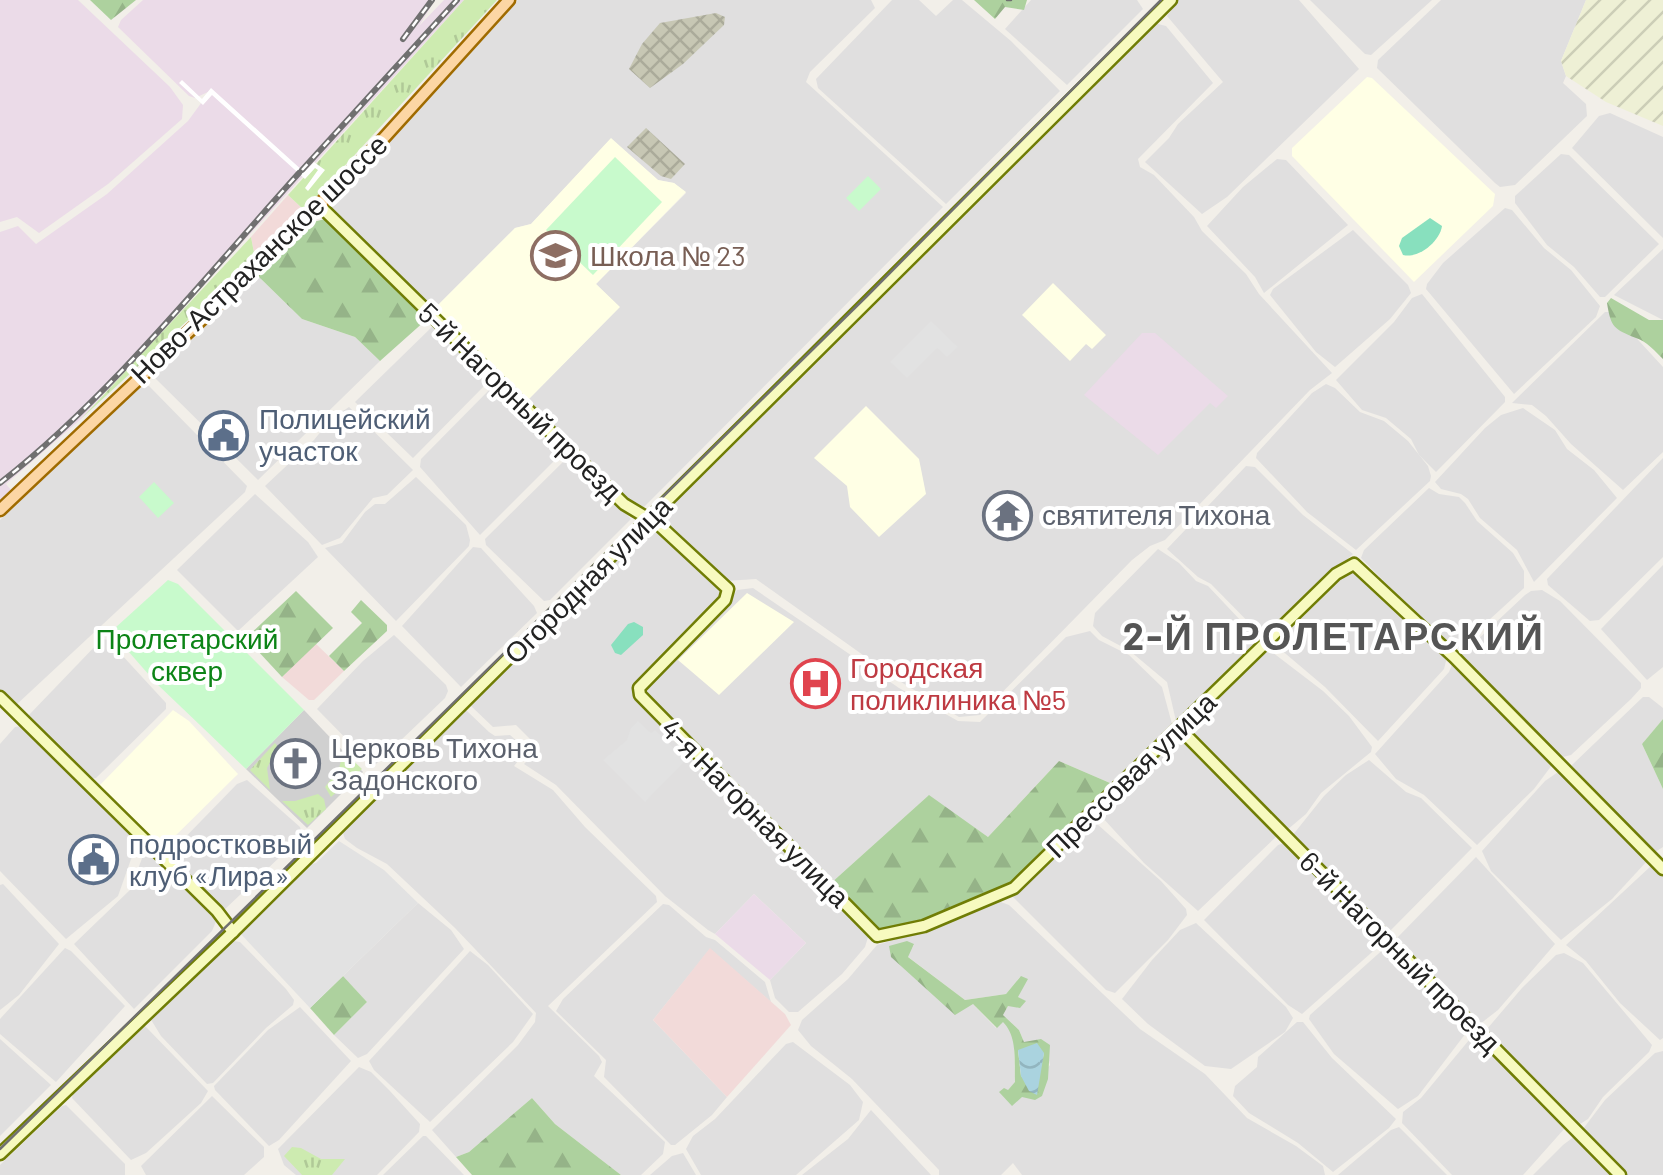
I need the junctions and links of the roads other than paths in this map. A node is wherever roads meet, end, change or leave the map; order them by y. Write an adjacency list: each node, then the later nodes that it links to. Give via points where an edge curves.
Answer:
1 (509, 0): 3 (main road, Ново-Астраханское шоссе)
2 (1171, 0): 5 (street, Огородная улица)
3 (318, 205): 4 (main road, Ново-Астраханское шоссе); 5 (street, 5-й Нагорный проезд, via 624,504)
4 (0, 510)
5 (650, 519): 6 (street, 5-й Нагорный проезд, via 728,589 725,600); 10 (street, Огородная улица)
6 (639, 688): 11 (street, 4-я Нагорная улица, via 644,701)
7 (0, 697): 10 (street)
8 (1180, 729): 9 (street, Прессовая улица, via 1354,564); 11 (street, Прессовая улица, via 1014,888 924,926); 13 (street, 6-й Нагорный проезд)
9 (1663, 869)
10 (233, 932): 12 (street, Огородная улица)
11 (877, 936)
12 (0, 1154)
13 (1620, 1175)

